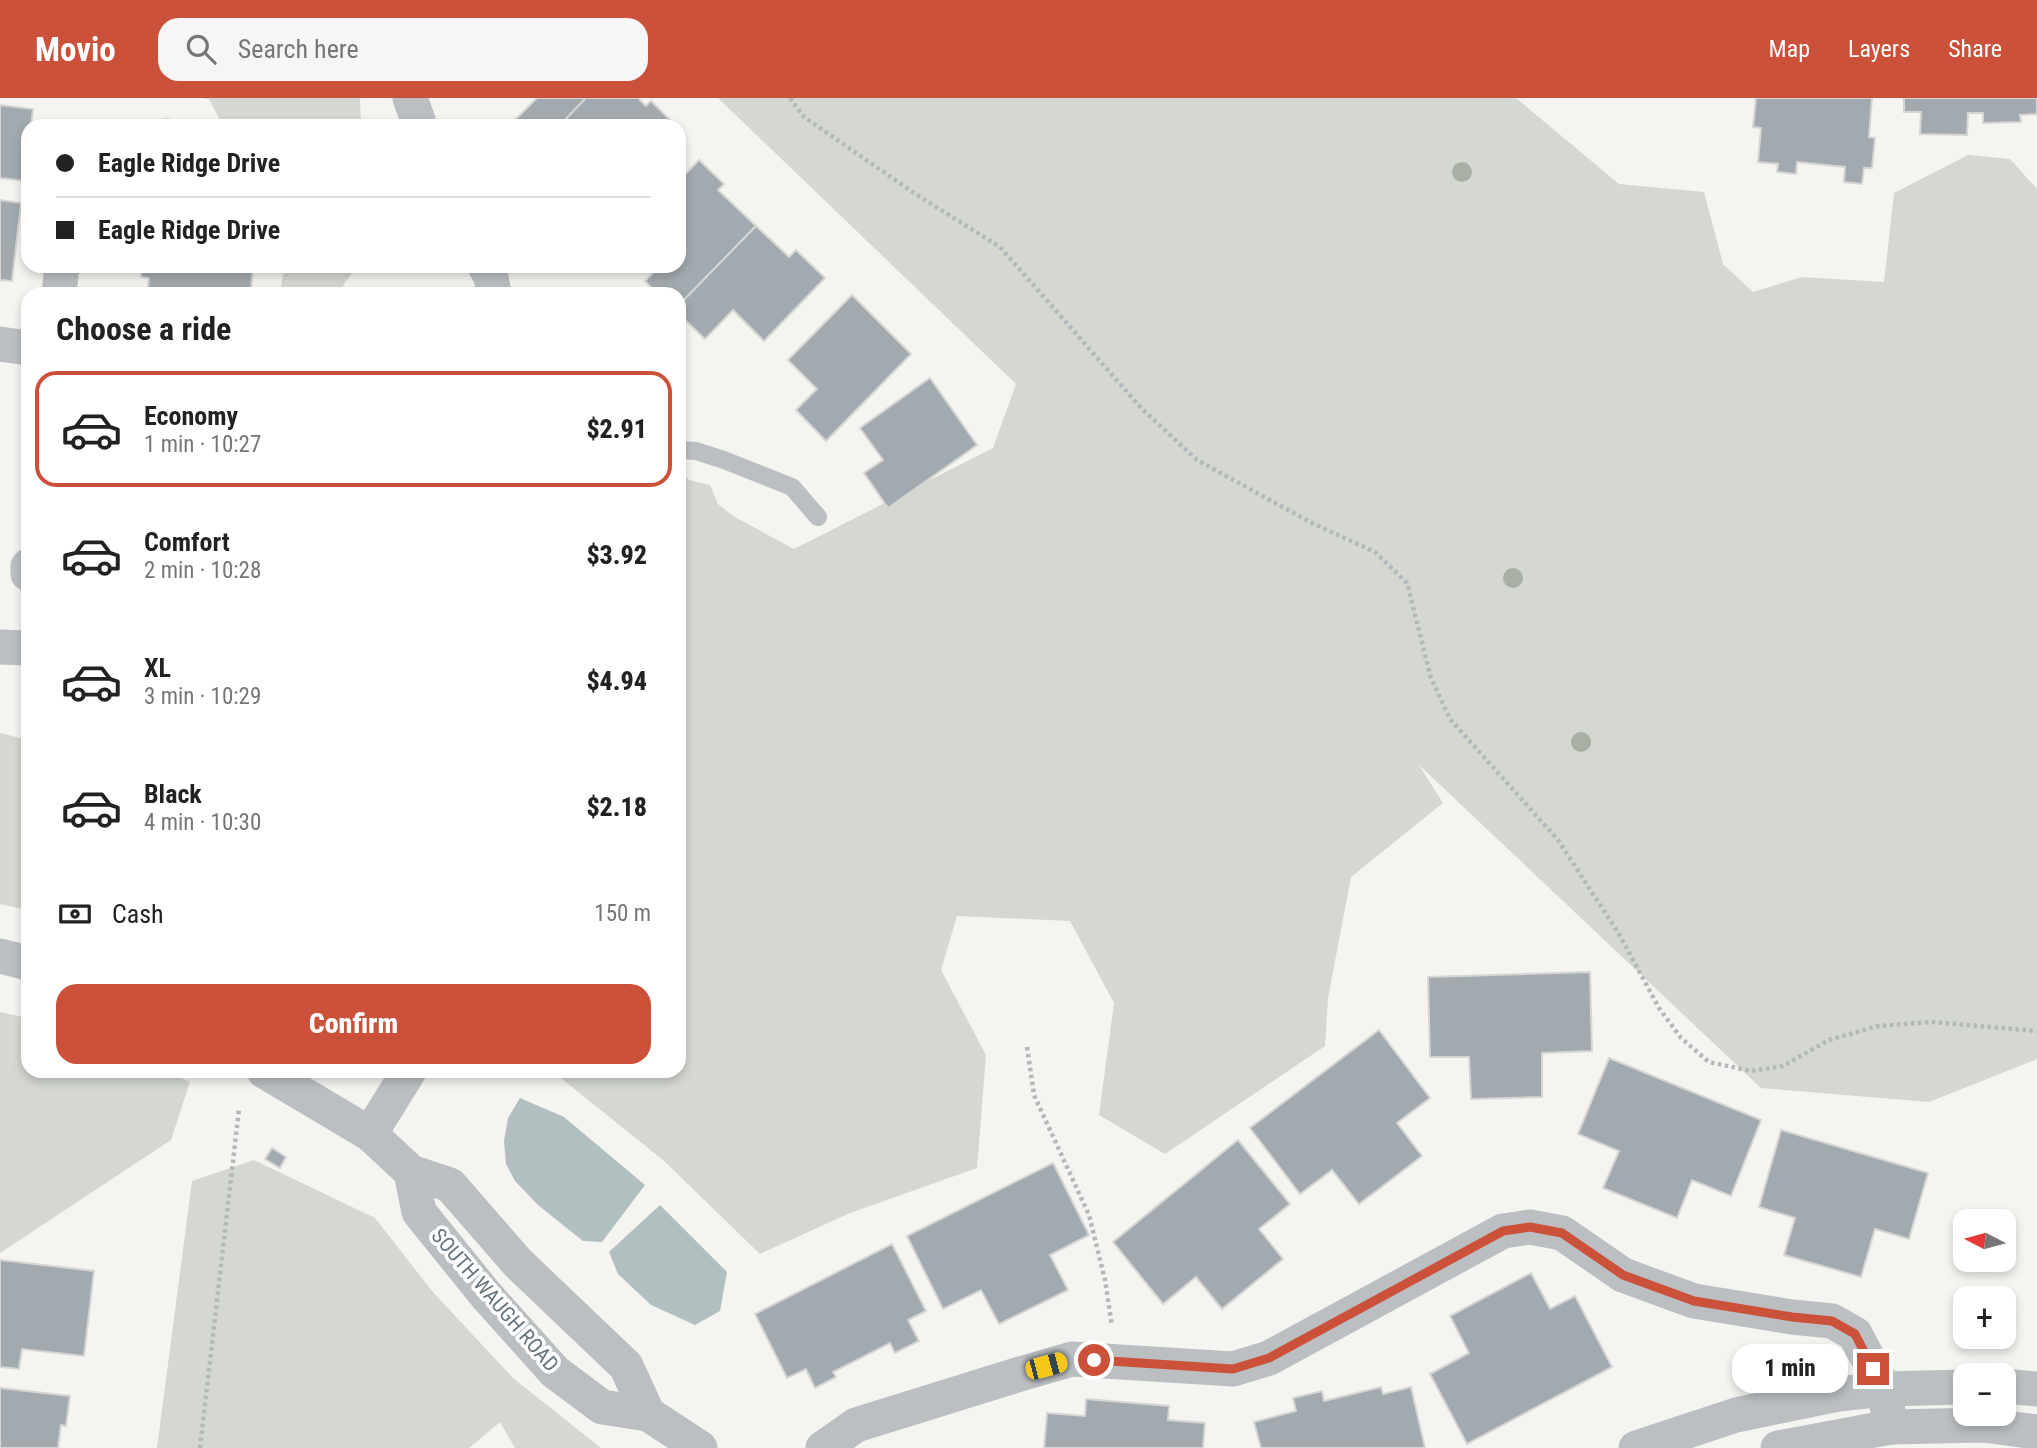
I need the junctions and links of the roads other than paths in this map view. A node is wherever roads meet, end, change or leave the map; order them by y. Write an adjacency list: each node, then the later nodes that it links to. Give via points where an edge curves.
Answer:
1 (410, 98): 2 (street)
2 (418, 119)
3 (0, 344): 4 (street)
4 (21, 347)
5 (686, 450): 6 (lane, via 792,486)
6 (818, 517)
7 (0, 647): 8 (street)
8 (21, 648)
9 (0, 956): 10 (street)
10 (21, 960)
11 (276, 1078): 13 (street, SOUTH WAUGH ROAD)
12 (405, 1078): 13 (street)
13 (370, 1134): 14 (street, SOUTH WAUGH ROAD)
14 (411, 1172): 19 (street, SOUTH WAUGH ROAD, via 450,1185 518,1263 626,1366); 19 (street, SOUTH WAUGH ROAD, via 419,1212 555,1372 602,1407)
15 (1953, 1387): 17 (street)
16 (2016, 1387): 18 (street)
17 (1884, 1389): 20 (street); 23 (street, via 1855,1334 1832,1321 1694,1301 1623,1275 1562,1233 1530,1227 1503,1231 1269,1358 1233,1369 1072,1359 856,1425); 24 (street, via 1736,1415)
18 (2037, 1390)
19 (648, 1413): 22 (street, SOUTH WAUGH ROAD)
20 (1891, 1427): 21 (street, via 1983,1425); 25 (street)
21 (2037, 1432)
22 (700, 1448)
23 (823, 1448)
24 (1636, 1448)
25 (1778, 1448)

